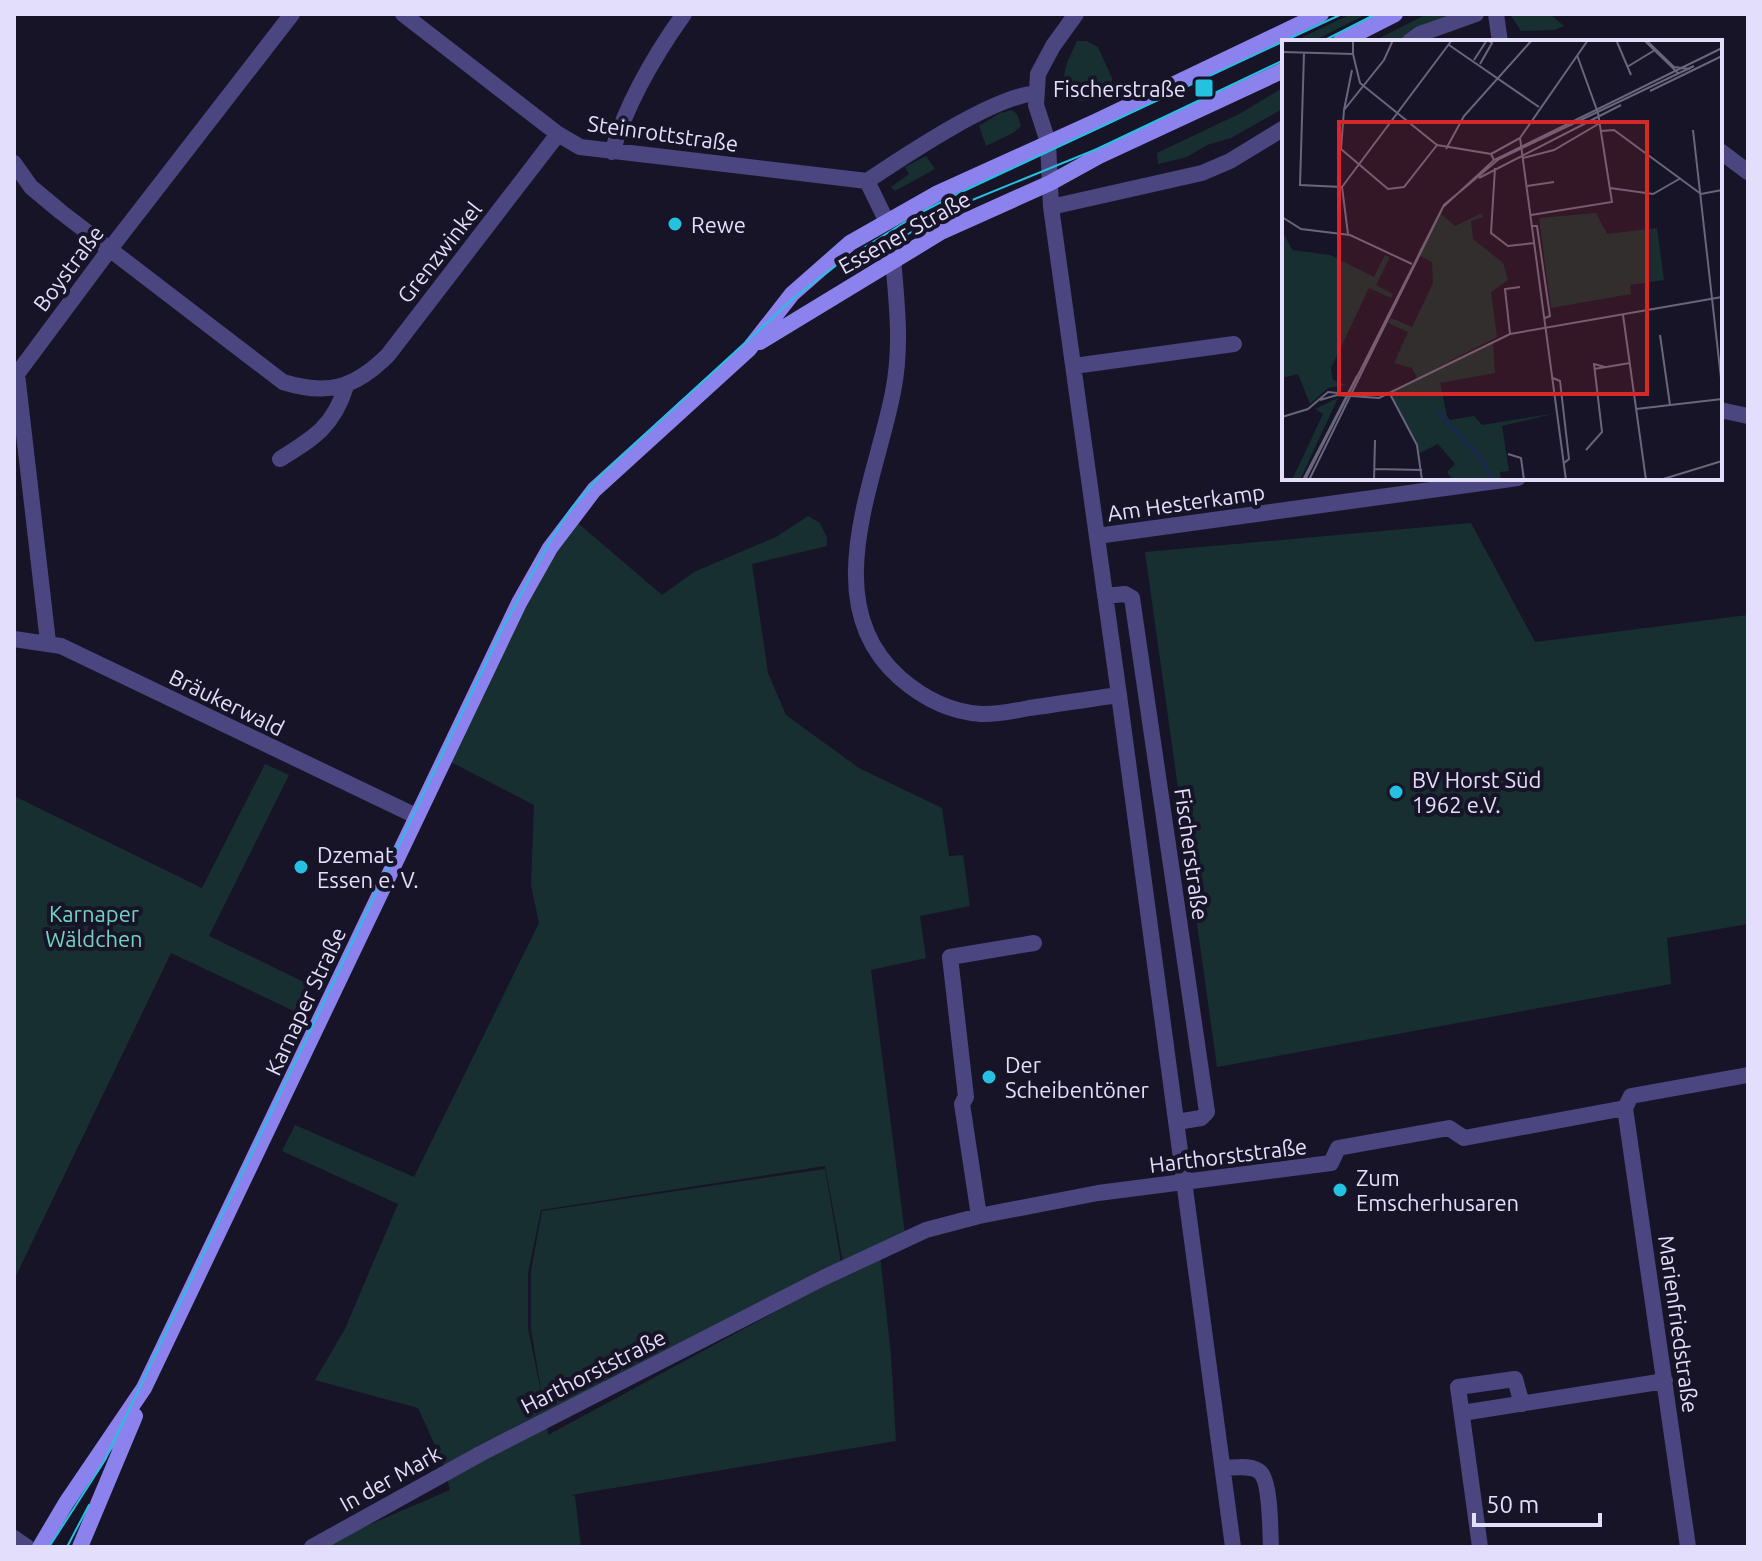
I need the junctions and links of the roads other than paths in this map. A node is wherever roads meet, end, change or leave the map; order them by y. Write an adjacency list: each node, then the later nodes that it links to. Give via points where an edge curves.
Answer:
1 (292, 14): 25 (street, Boystraße)
2 (403, 14): 15 (street, Steinrottstraße)
3 (684, 14): 17 (street, via 622,120)
4 (1076, 14): 13 (street, via 1038,74)
5 (1321, 14): 16 (main road, Essener Straße)
6 (1395, 14): 9 (main road)
7 (1476, 14): 10 (street)
8 (1496, 14): 11 (street)
9 (1344, 40)
10 (1412, 40)
11 (1500, 40)
12 (1282, 71): 22 (main road, Essener Straße)
13 (1036, 93): 16 (street); 21 (street, via 1002,102)
14 (1282, 129): 23 (street, via 1202,173)
15 (558, 134): 17 (street, Steinrottstraße, via 580,147); 31 (street, Grenzwinkel, via 388,355)
16 (1048, 142): 22 (street); 24 (main road, Essener Straße)
17 (612, 152): 21 (street, Steinrottstraße)
18 (1722, 152): 20 (street)
19 (14, 163): 25 (street, via 31,187)
20 (1748, 172)
21 (867, 181): 24 (street)
22 (1050, 183): 23 (street); 26 (main road, Essener Straße)
23 (1051, 207): 29 (street)
24 (886, 220): 28 (main road, Essener Straße, via 850,243 792,294)
25 (110, 249): 30 (street, Boystraße); 31 (street, via 283,382 321,389)
26 (893, 259): 28 (main road, Essener Straße); 41 (street, via 898,360 858,538 857,595 869,638 908,685 965,712 1001,713)
27 (1234, 344): 29 (street)
28 (749, 349): 37 (main road, Essener Straße, via 594,490)
29 (1074, 366): 36 (street)
30 (15, 374): 40 (street, Boystraße)
31 (346, 386): 34 (street, via 326,427)
32 (1722, 410): 33 (street)
33 (1748, 416)
34 (280, 459)
35 (1503, 480): 36 (street, Am Hesterkamp)
36 (1097, 536): 38 (street)
37 (550, 548): 42 (main road, Karnaper Straße)
38 (1105, 596): 41 (street); 46 (street, Fischerstraße, via 1132,598 1207,1112)
39 (14, 639): 40 (street, Bräukerwald)
40 (48, 642): 42 (street, Bräukerwald)
41 (1119, 695): 46 (street)
42 (416, 816): 50 (main road, Karnaper Straße)
43 (1034, 943): 48 (street, via 950,957 966,1097 962,1104)
44 (1748, 1075): 45 (street, Harthorststraße, via 1631,1096)
45 (1625, 1108): 47 (street, Harthorststraße, via 1464,1138 1449,1128 1338,1148 1331,1163); 49 (street, Marienfriedstraße)
46 (1177, 1122): 47 (street)
47 (1185, 1183): 48 (street, Harthorststraße); 54 (street)
48 (979, 1216): 53 (street, Harthorststraße, via 893,1244)
49 (1665, 1381): 51 (street); 63 (street, Marienfriedstraße)
50 (144, 1388): 57 (main road, Karnaper Straße); 58 (main road, Karnaper Straße)
51 (1522, 1404): 52 (street); 52 (street, via 1515,1379 1458,1387)
52 (1462, 1413): 62 (street)
53 (490, 1449): 59 (street, In der Mark)
54 (1223, 1468): 60 (street); 61 (street, via 1261,1472)
55 (14, 1538): 56 (street)
56 (27, 1547)
57 (40, 1547)
58 (80, 1547)
59 (312, 1547)
60 (1233, 1547)
61 (1271, 1547)
62 (1480, 1547)
63 (1688, 1547)

